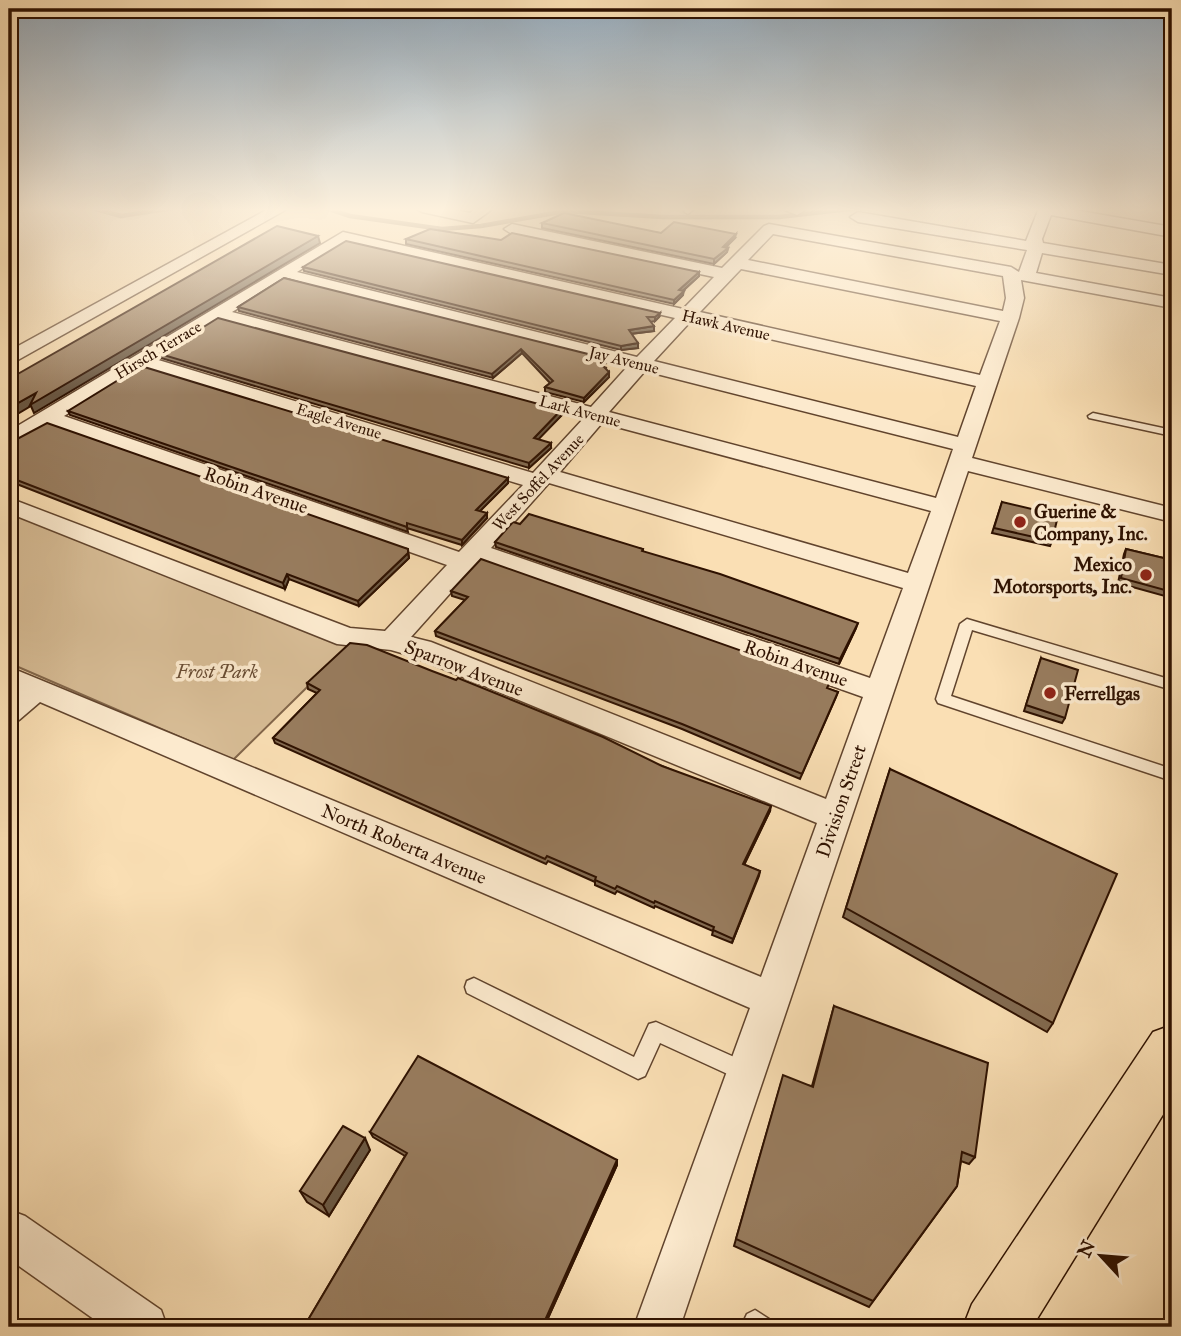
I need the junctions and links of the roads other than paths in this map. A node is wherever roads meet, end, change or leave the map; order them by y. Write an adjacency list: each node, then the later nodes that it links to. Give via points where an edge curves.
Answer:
1 (169, 270): 14 (street)
2 (289, 270): 8 (street, Hirsch Terrace)
3 (488, 270): 12 (street, Hawk Avenue)
4 (731, 270): 12 (street, West Soffel Avenue)
5 (740, 270): 13 (street)
6 (999, 270): 9 (street, West Soffel Avenue)
7 (1021, 270): 9 (street, Division Street)
8 (283, 274): 11 (street, Hirsch Terrace); 16 (street, Jay Avenue)
9 (1019, 274): 10 (street); 13 (street, Division Street)
10 (1172, 303)
11 (217, 314): 15 (street, Hirsch Terrace); 18 (street, Lark Avenue)
12 (686, 316): 16 (street, West Soffel Avenue); 17 (street, Hawk Avenue)
13 (1010, 318): 17 (street, Division Street)
14 (9, 359)
15 (140, 361): 20 (street, Hirsch Terrace); 24 (street, Eagle Avenue)
16 (641, 364): 18 (street, West Soffel Avenue); 23 (street, Jay Avenue)
17 (987, 383): 23 (street, Division Street)
18 (596, 415): 24 (street, West Soffel Avenue); 26 (street, Lark Avenue)
19 (1093, 416): 21 (lane)
20 (47, 417): 22 (street, Hirsch Terrace); 28 (street, Robin Avenue)
21 (1172, 433)
22 (9, 440)
23 (962, 453): 26 (street, Division Street); 27 (street, Jay Avenue)
24 (541, 479): 28 (street, West Soffel Avenue); 29 (street, Eagle Avenue)
25 (9, 505): 30 (street, Sparrow Avenue, via 347,637)
26 (944, 507): 29 (street, Division Street)
27 (1172, 515)
28 (469, 557): 30 (street, West Soffel Avenue); 33 (street, Robin Avenue)
29 (917, 584): 33 (street, Division Street)
30 (391, 641): 36 (street, Sparrow Avenue, via 421,649)
31 (23, 683): 34 (street); 38 (street, North Roberta Avenue)
32 (1172, 685): 35 (lane, via 967,624 943,699)
33 (880, 692): 36 (street, Division Street)
34 (9, 712)
35 (1172, 775)
36 (836, 817): 38 (street, Division Street)
37 (474, 987): 40 (lane, via 638,1069 656,1031)
38 (772, 999): 40 (street, Division Street)
39 (1172, 1051): 46 (main road)
40 (746, 1073): 43 (street, Division Street)
41 (9, 1232): 42 (street)
42 (144, 1327)
43 (657, 1327)
44 (753, 1327): 45 (lane, via 755,1322)
45 (761, 1327)
46 (995, 1327)

